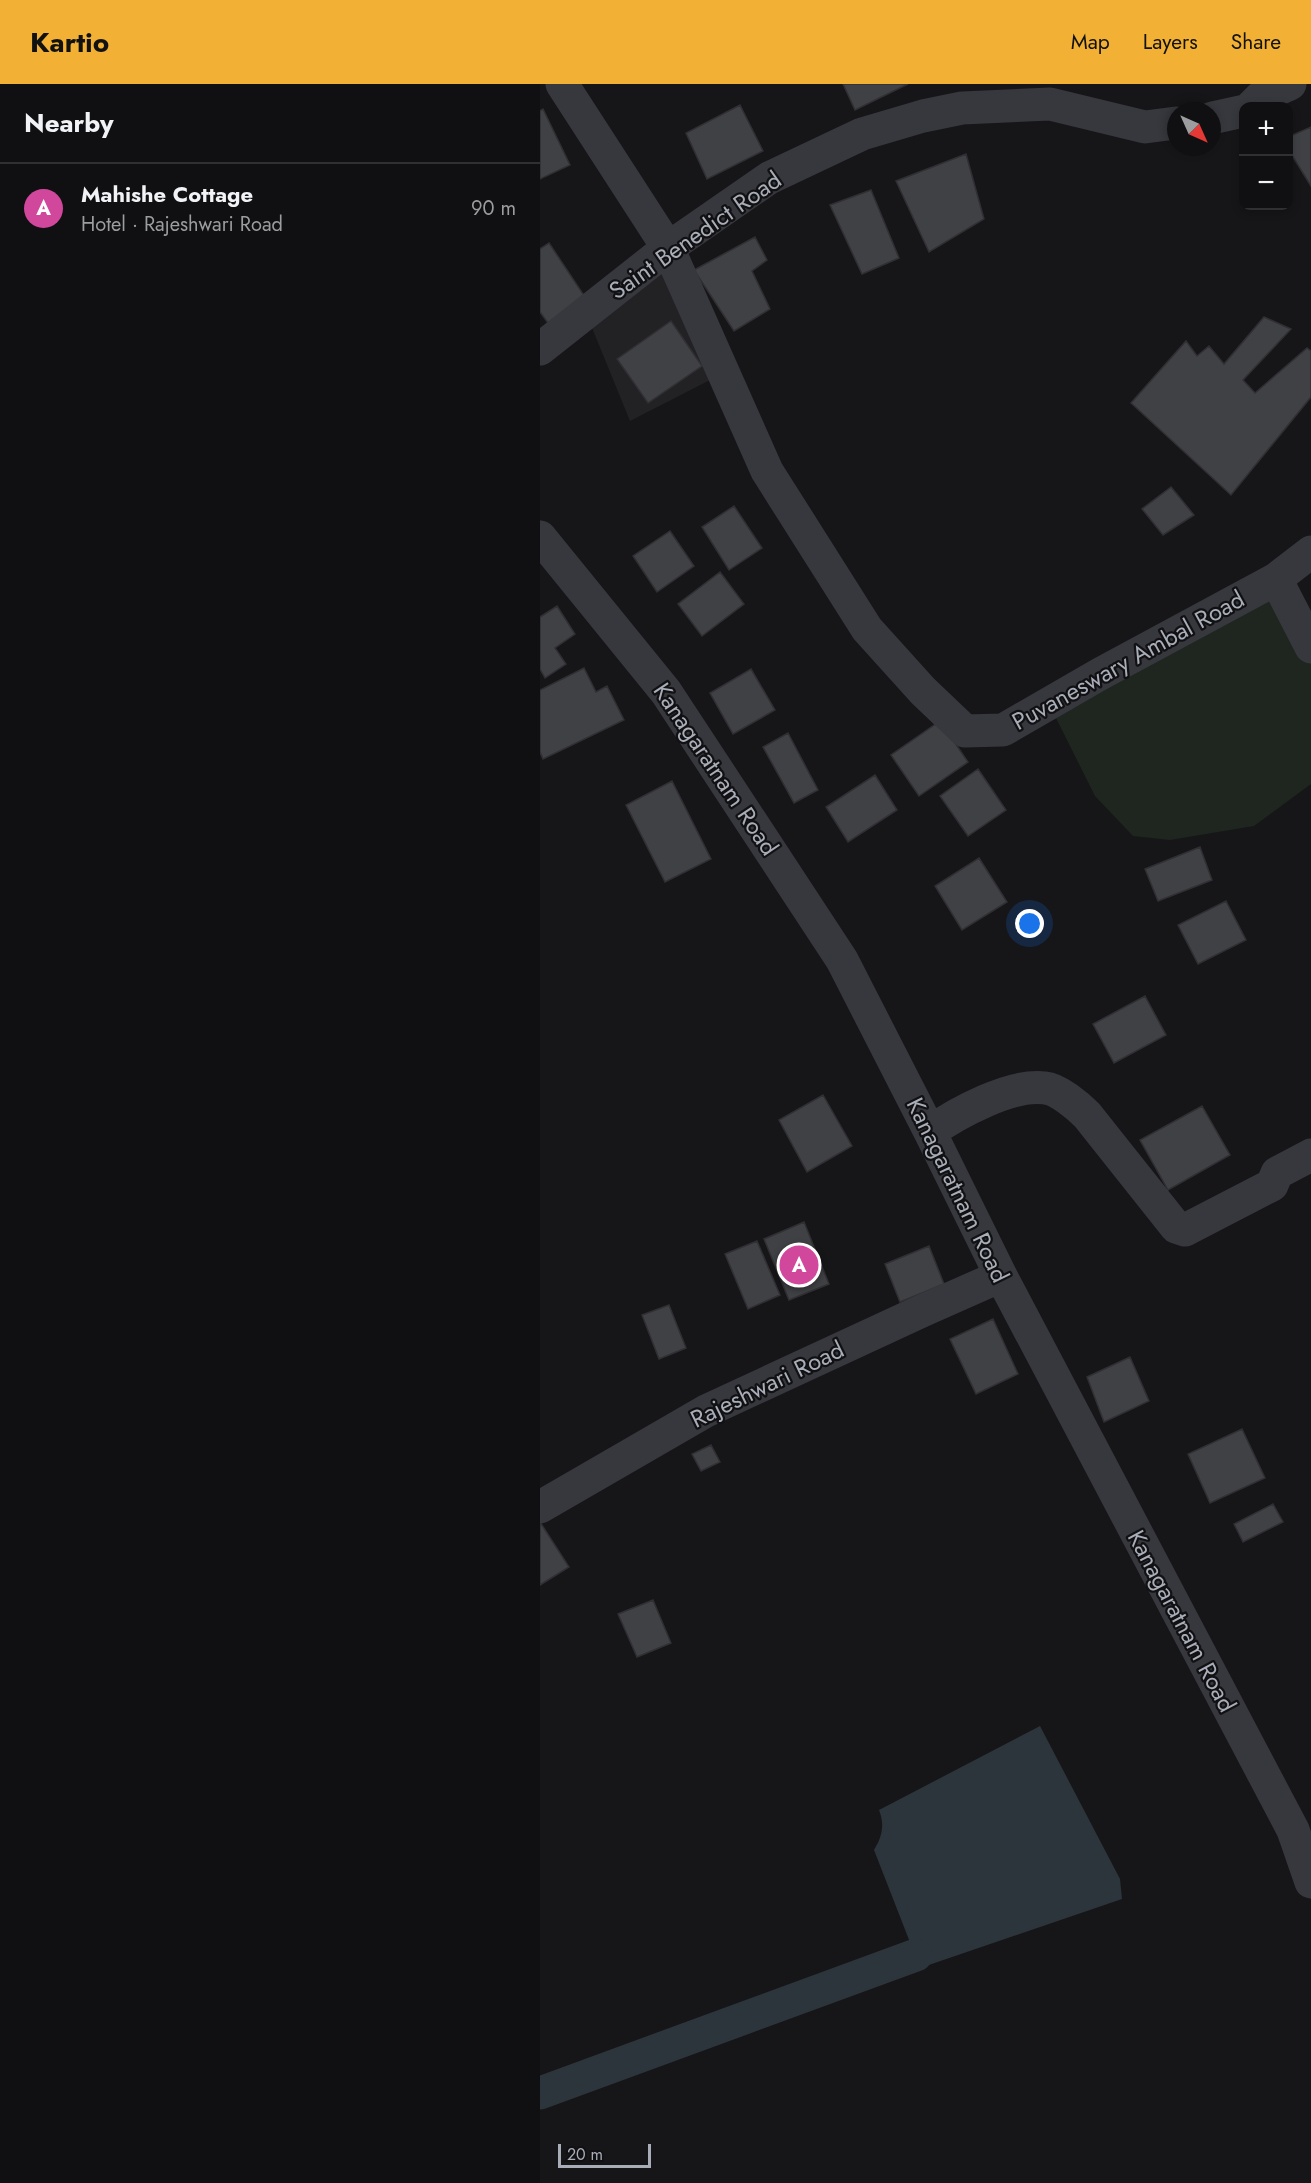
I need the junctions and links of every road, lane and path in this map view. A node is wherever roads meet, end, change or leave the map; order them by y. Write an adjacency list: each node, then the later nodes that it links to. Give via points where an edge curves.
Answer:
1 (562, 84): 7 (street, Puvaneswary Ambal Road)
2 (1290, 84): 3 (street)
3 (1256, 102)
4 (1239, 112): 5 (street)
5 (1221, 116)
6 (1167, 124): 7 (street, Saint Benedict Road, via 1146,128 1050,104 962,108 922,116 861,134 769,178)
7 (668, 249): 8 (street, Saint Benedict Road); 11 (street, Puvaneswary Ambal Road, via 767,471 867,629 965,730 1003,730)
8 (540, 349)
9 (540, 537): 13 (street, Kanagaratnam Road, via 666,692 842,960)
10 (1311, 552): 11 (street, Puvaneswary Ambal Road)
11 (1276, 579): 12 (street)
12 (1311, 647)
13 (930, 1131): 14 (street, via 966,1108 1022,1089 1047,1088 1087,1115 1176,1227 1185,1230 1272,1185 1277,1173); 15 (street, Kanagaratnam Road)
14 (1311, 1155)
15 (1001, 1276): 16 (street, Rajeshwari Road, via 706,1411); 17 (street, Kanagaratnam Road, via 1293,1830)
16 (540, 1507)
17 (1311, 1882)

